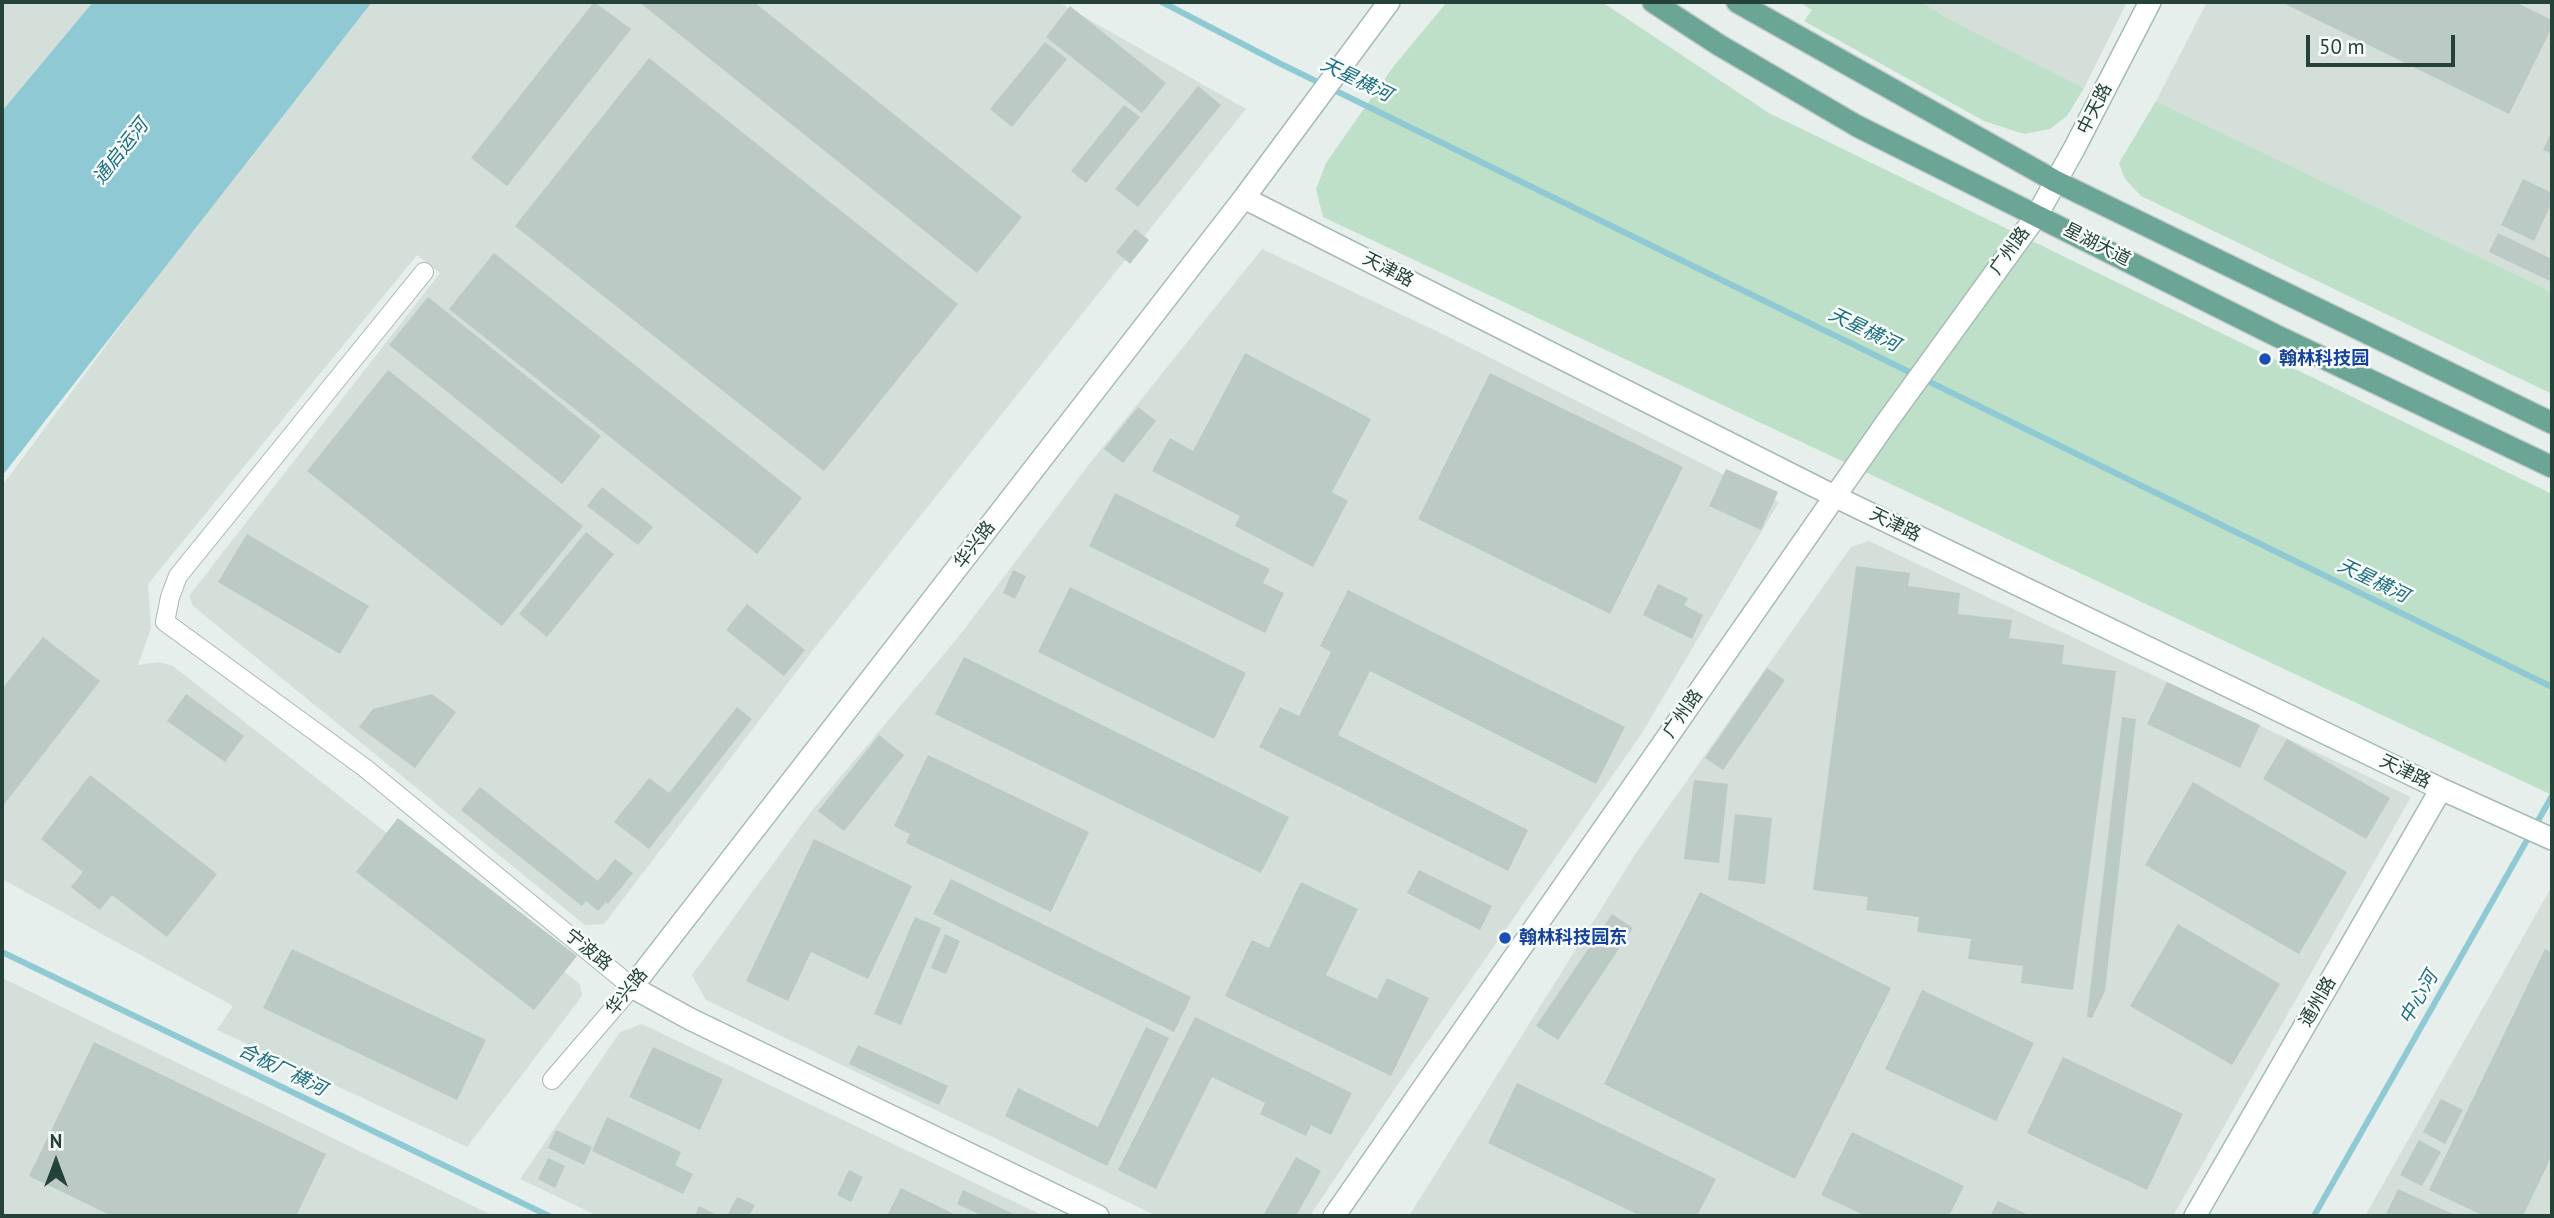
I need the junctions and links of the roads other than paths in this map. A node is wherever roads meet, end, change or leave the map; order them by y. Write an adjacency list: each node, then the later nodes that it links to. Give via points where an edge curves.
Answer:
1 (1388, 2): 6 (street, 华兴路)
2 (1653, 2): 7 (main road, 星湖大道, via 1857,126)
3 (1737, 2): 5 (main road)
4 (2150, 2): 5 (street, 中天路)
5 (2054, 181): 7 (street, 中天路); 9 (main road)
6 (1244, 198): 11 (street, 天津路); 14 (street, 华兴路)
7 (2037, 215): 10 (main road, 星湖大道); 11 (street, 广州路)
8 (424, 272): 14 (street, 宁波路, via 178,576 166,622 365,768)
9 (2552, 424)
10 (2552, 467)
11 (1836, 497): 12 (street, 天津路); 17 (street, 广州路)
12 (2441, 789): 13 (street, 天津路); 18 (street, 通州路)
13 (2552, 839)
14 (632, 987): 15 (street, 华兴路); 16 (street, 宁波路)
15 (552, 1080)
16 (1098, 1216)
17 (1334, 1216)
18 (2195, 1216)

